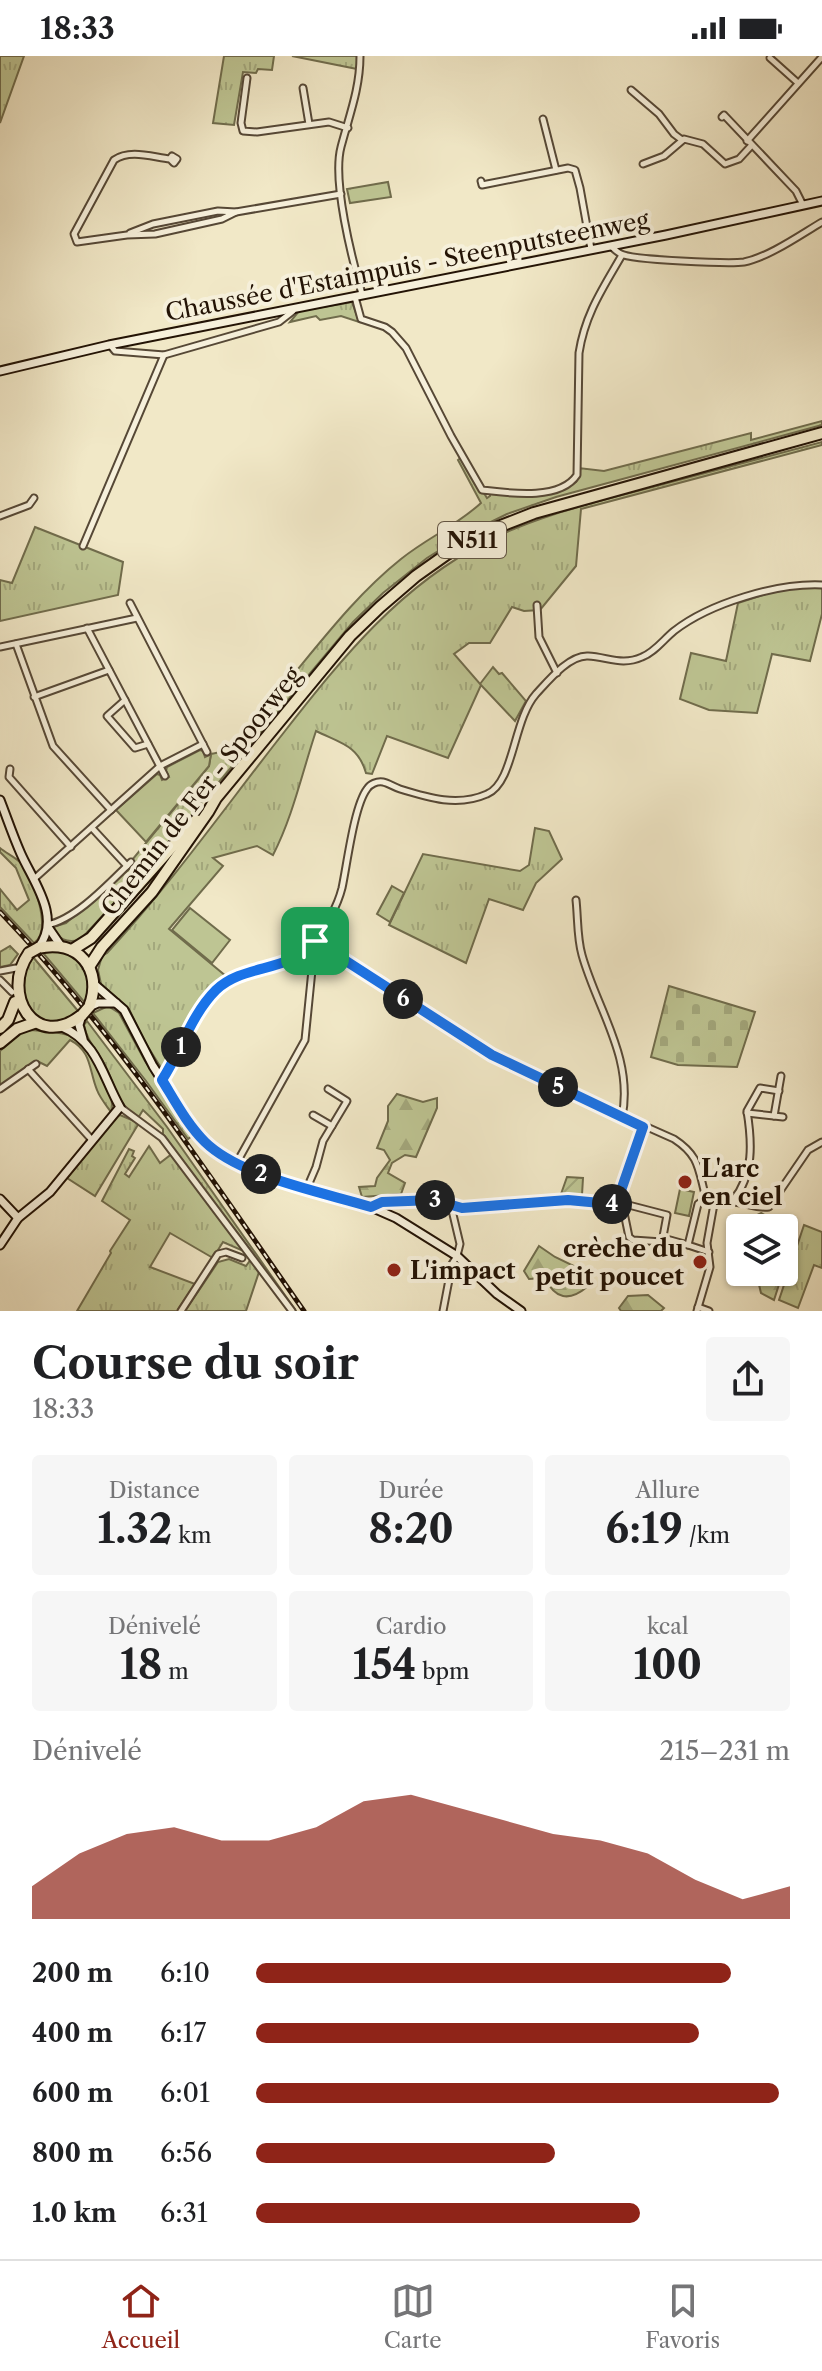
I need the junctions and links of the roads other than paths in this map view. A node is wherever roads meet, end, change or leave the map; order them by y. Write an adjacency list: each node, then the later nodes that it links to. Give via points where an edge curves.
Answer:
1 (360, 56): 11 (street)
2 (822, 57): 5 (street)
3 (770, 58): 5 (street)
4 (247, 78): 10 (street, via 243,131)
5 (798, 83): 13 (street)
6 (303, 88): 10 (street)
7 (631, 90): 12 (street)
8 (722, 117): 13 (street)
9 (543, 119): 16 (street)
10 (309, 124): 11 (street, via 329,122)
11 (348, 128): 18 (street, via 339,163)
12 (682, 140): 13 (street, via 703,144 725,164 739,159); 15 (street, via 664,156)
13 (749, 144): 20 (street, via 796,191)
14 (170, 159): 23 (street, via 125,154 114,160 74,234 77,242)
15 (643, 164)
16 (556, 170): 17 (street, via 482,185); 25 (street, via 575,170)
17 (481, 181)
18 (341, 194): 21 (street); 27 (street)
19 (822, 201): 20 (main road, Chaussée d'Estaimpuis - Steenputsteenweg)
20 (803, 206): 24 (main road, Chaussée d'Estaimpuis - Steenputsteenweg)
21 (236, 212): 23 (street, via 155,234); 23 (street, via 153,224)
22 (822, 222): 26 (street, via 744,262)
23 (127, 235)
24 (610, 246): 25 (main road, Chaussée d'Estaimpuis - Steenputsteenweg); 26 (street)
25 (591, 249): 27 (main road, Chaussée d'Estaimpuis - Steenputsteenweg)
26 (622, 255): 27 (street, via 582,336 574,480 521,495 482,490 406,348 385,327 361,319)
27 (358, 295): 28 (main road, Chaussée d'Estaimpuis - Steenputsteenweg)
28 (296, 308): 29 (main road, Chaussée d'Estaimpuis - Steenputsteenweg); 30 (street, via 279,322)
29 (109, 345): 30 (street, via 115,351); 31 (main road, Chaussée d'Estaimpuis - Steenputsteenweg)
30 (164, 355): 35 (street)
31 (0, 371)
32 (822, 433): 53 (highway, Chemin de Fer - Spoorweg / N511, via 534,513 447,554 363,623)
33 (34, 498): 34 (street)
34 (0, 516)
35 (83, 546)
36 (822, 585): 44 (street, via 796,585 733,600 675,630 645,656 619,662 586,655)
37 (130, 603): 39 (street)
38 (537, 605): 44 (street, via 539,637)
39 (137, 618): 40 (street); 48 (street)
40 (87, 628): 41 (street); 43 (street)
41 (16, 644): 42 (street); 45 (street)
42 (0, 647)
43 (109, 670): 45 (street); 46 (street)
44 (557, 673): 61 (street, via 527,706 496,790 448,801 383,782 368,787 337,905)
45 (34, 697): 55 (street, via 53,746)
46 (125, 700): 47 (street); 47 (street, via 107,716 135,748)
47 (148, 744): 50 (street)
48 (203, 744): 49 (street); 50 (street)
49 (207, 752)
50 (160, 766): 52 (street); 55 (street)
51 (10, 769): 57 (street, via 9,777)
52 (165, 776)
53 (216, 798): 62 (highway, Chemin de Fer - Spoorweg / N511, via 91,938); 65 (highway, Chemin de Fer - Spoorweg / N511, via 152,892)
54 (0, 800): 58 (main road)
55 (111, 810): 56 (street)
56 (92, 828): 57 (street); 60 (street, via 129,864)
57 (71, 847): 58 (street)
58 (34, 879): 60 (main road)
59 (576, 900): 89 (street, via 582,954 619,1053)
60 (48, 926): 62 (main road); 64 (main road)
61 (315, 941): 63 (street); 89 (street, via 492,1055)
62 (67, 948): 64 (highway); 65 (highway)
63 (309, 948): 81 (street, via 298,958 231,979 216,990); 95 (street, via 305,1040)
64 (34, 951): 66 (highway)
65 (89, 967): 69 (highway)
66 (16, 968): 67 (street); 70 (highway)
67 (0, 971)
68 (0, 980): 70 (street)
69 (94, 984): 71 (main road); 72 (highway)
70 (14, 997): 73 (highway); 75 (highway)
71 (116, 1003): 72 (main road, via 98,1003); 81 (main road)
72 (85, 1011): 74 (highway); 76 (main road, via 79,1025)
73 (34, 1023): 74 (highway); 77 (highway)
74 (62, 1027): 76 (main road)
75 (0, 1028)
76 (84, 1041): 85 (main road)
77 (0, 1043)
78 (36, 1064): 79 (street)
79 (28, 1069): 82 (street); 93 (street)
80 (781, 1076): 84 (street)
81 (162, 1080): 95 (main road, via 193,1129)
82 (0, 1089)
83 (328, 1089): 91 (street, via 347,1101)
84 (779, 1091): 86 (street, via 760,1088); 88 (street)
85 (120, 1107): 93 (main road); 113 (street, via 162,1138)
86 (747, 1113): 88 (street); 99 (street, via 747,1174)
87 (313, 1115): 91 (street)
88 (774, 1116): 90 (street)
89 (622, 1117): 92 (street)
90 (783, 1117)
91 (332, 1126): 96 (street)
92 (643, 1127): 97 (street, via 690,1149); 100 (street)
93 (92, 1140): 104 (main road, via 50,1192)
94 (822, 1142): 99 (street, via 808,1150 769,1207)
95 (236, 1164): 96 (main road)
96 (307, 1188): 103 (main road)
97 (706, 1198): 101 (street); 107 (street, via 698,1204)
98 (0, 1199): 104 (main road)
99 (733, 1200): 101 (street)
100 (620, 1202): 102 (street); 105 (street, via 667,1215); 105 (street, via 629,1237 662,1242)
101 (714, 1204): 108 (street)
102 (451, 1206): 103 (street, via 434,1200); 109 (street, via 460,1244)
103 (371, 1207): 109 (main road)
104 (18, 1218): 106 (main road)
105 (663, 1238): 107 (street)
106 (0, 1245)
107 (688, 1245): 108 (street)
108 (709, 1252): 111 (street)
109 (457, 1256): 114 (street); 115 (main road)
110 (242, 1258): 112 (street, via 218,1254)
111 (698, 1309): 116 (street)
112 (181, 1311)
113 (292, 1311)
114 (443, 1311)
115 (521, 1311)
116 (709, 1311)

